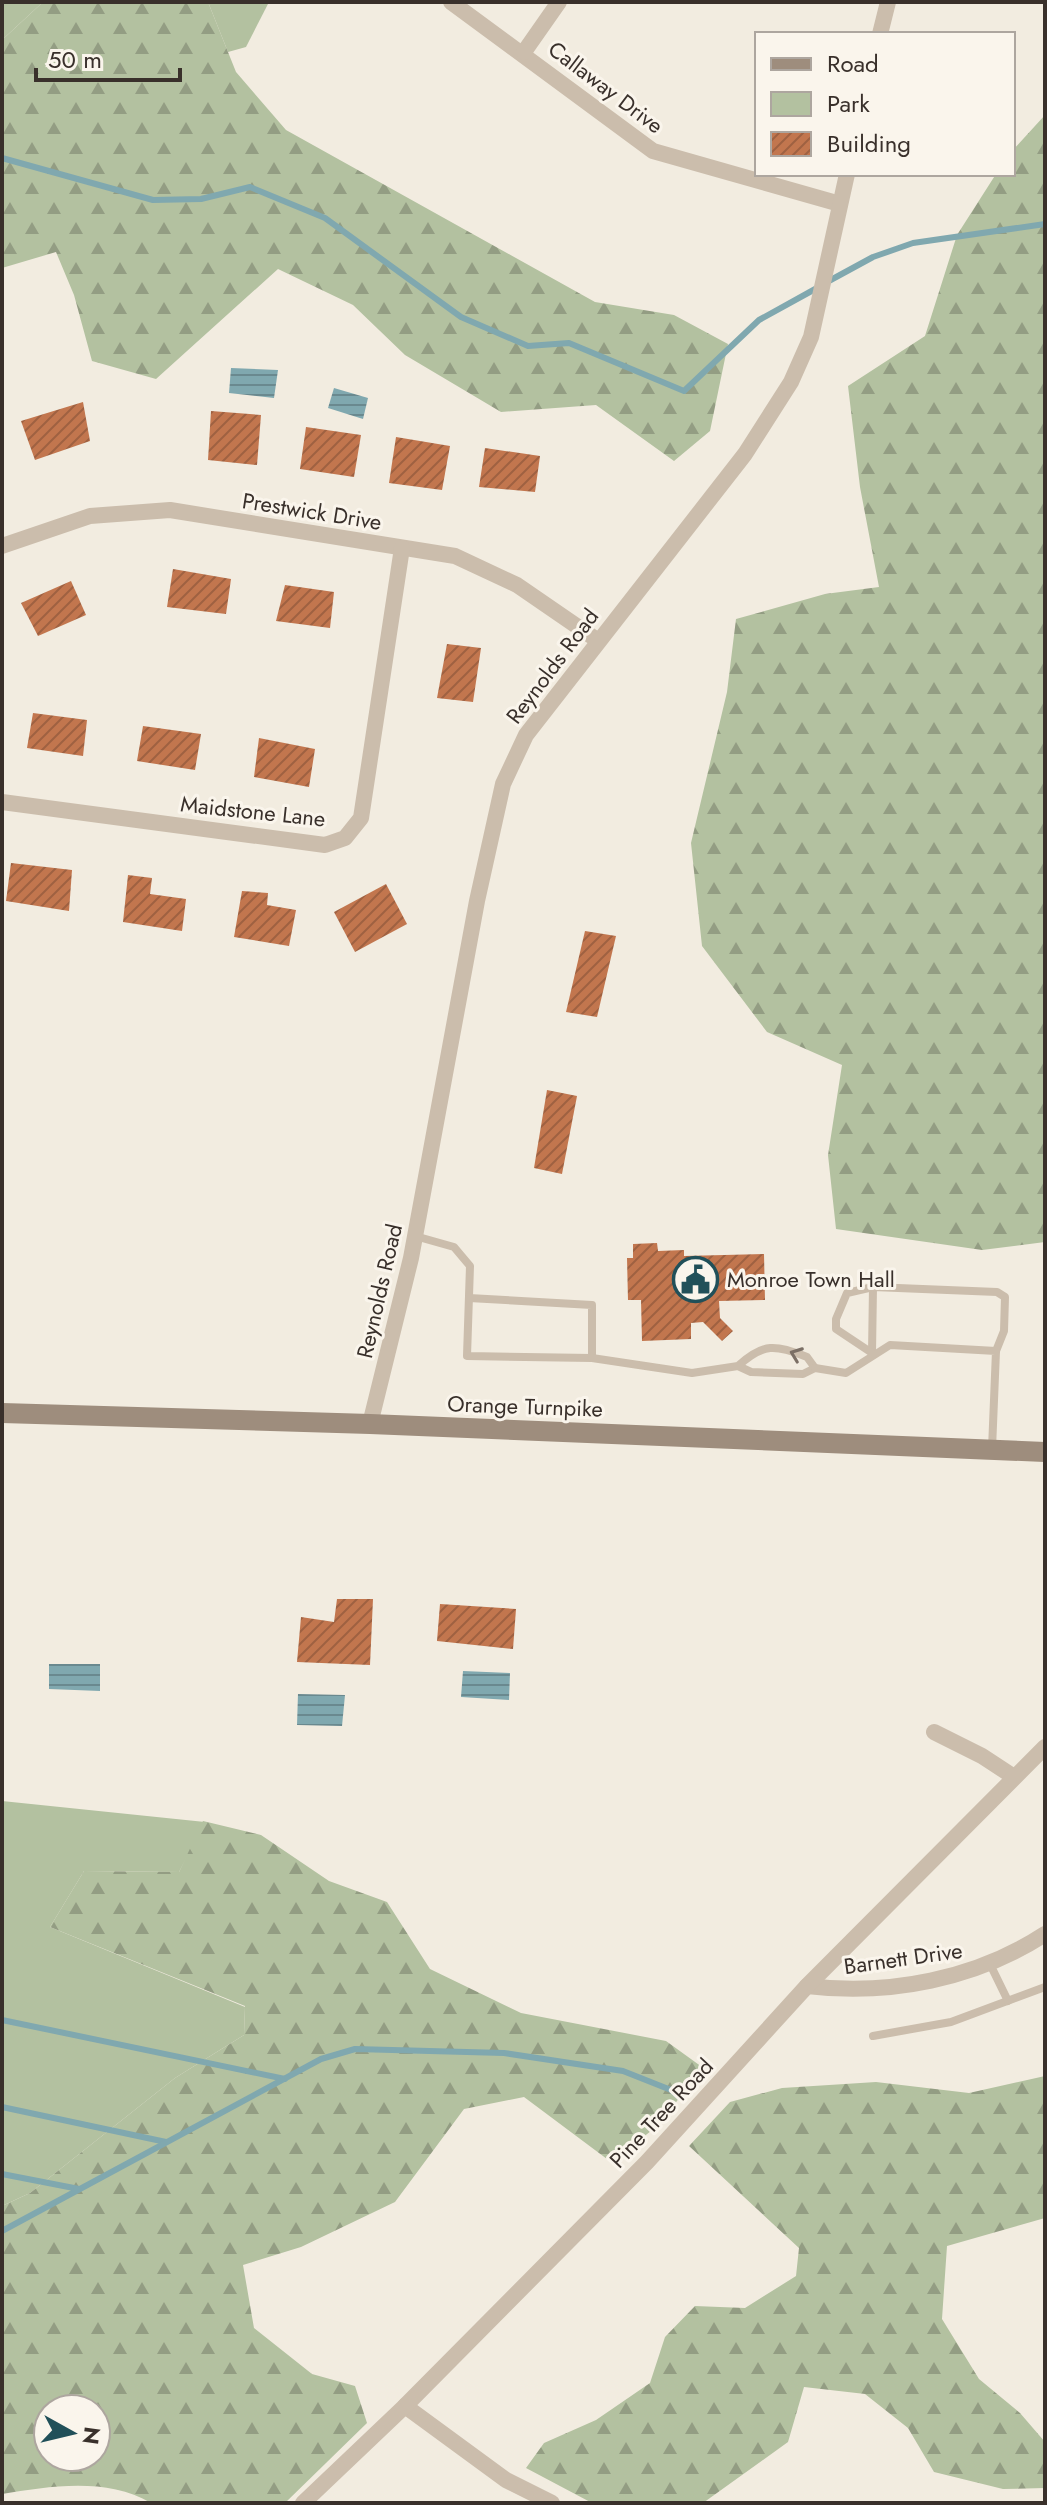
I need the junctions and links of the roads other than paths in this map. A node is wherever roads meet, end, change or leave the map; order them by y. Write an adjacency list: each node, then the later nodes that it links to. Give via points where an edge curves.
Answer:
1 (451, 2): 5 (street, Callaway Drive)
2 (559, 2): 5 (street)
3 (888, 2): 4 (street)
4 (880, 32)
5 (524, 52): 7 (street, Callaway Drive, via 653,151)
6 (847, 176): 7 (street, Reynolds Road)
7 (840, 204): 10 (street, Reynolds Road, via 811,337 791,382 745,454)
8 (2, 546): 9 (street, Prestwick Drive, via 90,516 170,510)
9 (402, 548): 10 (street, Prestwick Drive, via 455,556 517,585); 11 (street, Maidstone Lane, via 361,818 345,838 325,845)
10 (597, 640): 12 (street, Reynolds Road, via 526,735 503,784)
11 (2, 802)
12 (415, 1236): 14 (lane, via 454,1247 470,1266); 21 (street, Reynolds Road)
13 (873, 1287): 15 (lane, via 997,1292 1005,1297 1004,1331); 16 (lane); 16 (lane, via 847,1293 836,1319 836,1329)
14 (469, 1298): 17 (lane, via 592,1305); 17 (lane, via 467,1356)
15 (996, 1351): 16 (lane, via 890,1345); 22 (lane)
16 (872, 1353): 19 (lane, via 846,1373)
17 (592, 1358): 18 (lane, via 692,1373)
18 (738, 1366): 19 (lane, via 751,1372 803,1374); 19 (lane, one-way to 18, via 807,1357 769,1347 756,1350)
19 (815, 1368)
20 (2, 1413): 21 (main road, Orange Turnpike)
21 (370, 1424): 22 (main road, Orange Turnpike)
22 (992, 1449): 23 (main road, Orange Turnpike)
23 (1045, 1452)
24 (934, 1732): 26 (street)
25 (1045, 1747): 26 (street, Pine Tree Road)
26 (1014, 1777): 29 (street, Pine Tree Road)
27 (1045, 1934): 28 (street, Barnett Drive)
28 (989, 1963): 29 (street, Barnett Drive, via 957,1976 850,1991); 31 (lane)
29 (807, 1986): 33 (street, Pine Tree Road, via 647,2162)
30 (1045, 1987): 31 (lane)
31 (1008, 2001): 32 (lane, via 951,2022)
32 (873, 2036)
33 (405, 2406): 34 (street, Pine Tree Road); 35 (street, via 506,2480)
34 (303, 2503)
35 (552, 2503)

